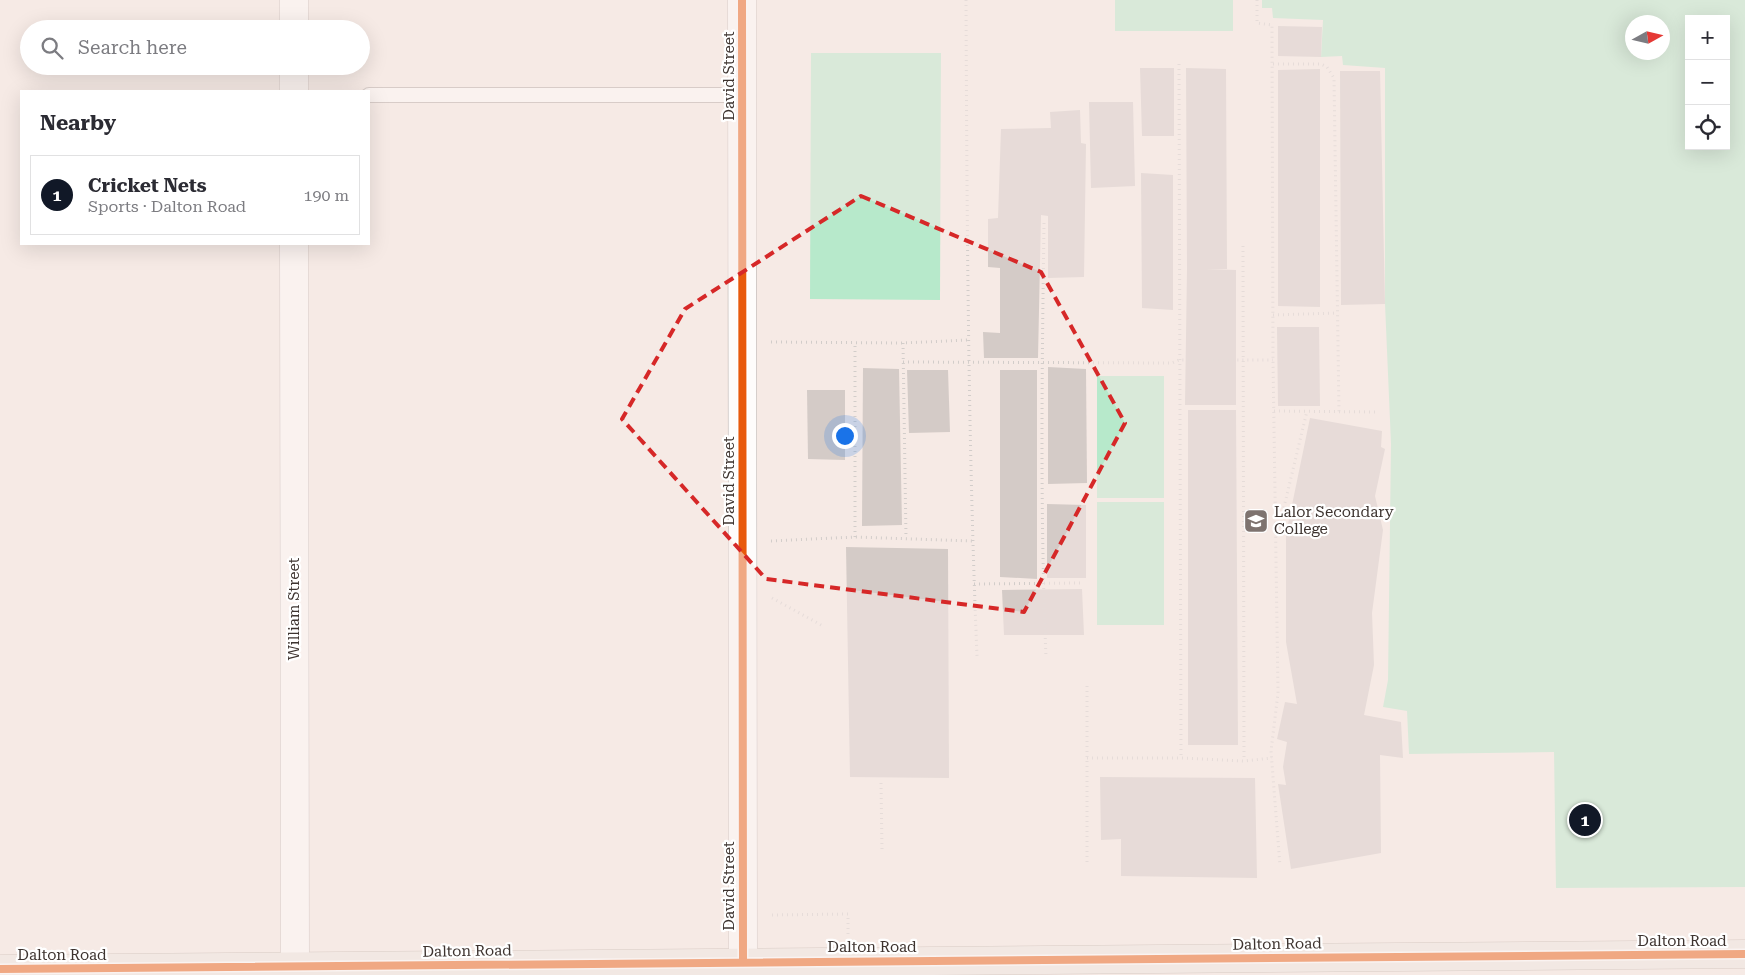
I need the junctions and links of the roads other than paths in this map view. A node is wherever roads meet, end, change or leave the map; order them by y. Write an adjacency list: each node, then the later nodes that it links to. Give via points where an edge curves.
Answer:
1 (294, 0): 3 (street)
2 (742, 0): 7 (street, David Street)
3 (294, 20)
4 (294, 75): 5 (street)
5 (294, 90)
6 (370, 95): 7 (lane)
7 (743, 95): 10 (street, David Street)
8 (294, 245): 13 (street, William Street)
9 (1745, 954): 11 (main road, Dalton Road)
10 (743, 962): 11 (main road, Dalton Road, via 847,961); 13 (main road, Dalton Road)
11 (1071, 967)
12 (0, 969): 13 (main road, Dalton Road)
13 (294, 971)

